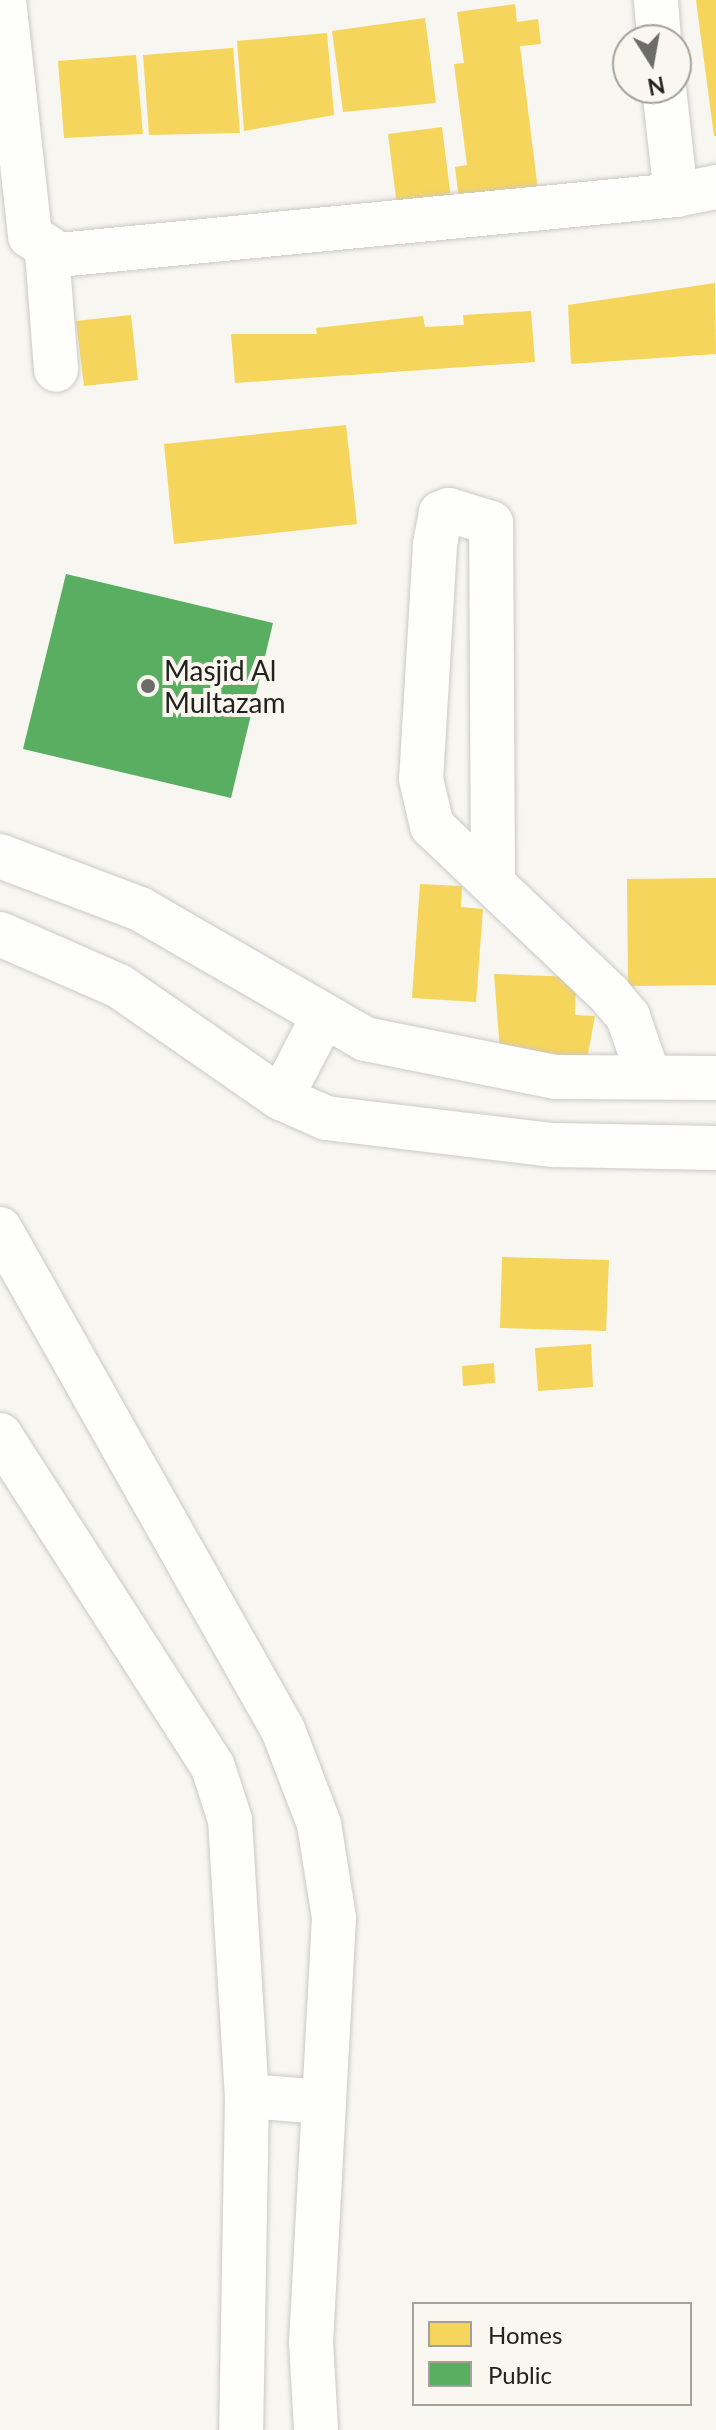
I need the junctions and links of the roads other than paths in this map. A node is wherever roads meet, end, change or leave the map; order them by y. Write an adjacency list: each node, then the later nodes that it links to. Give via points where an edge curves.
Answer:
1 (4, 0): 6 (street, via 30,236)
2 (656, 0): 3 (street)
3 (658, 24)
4 (669, 104): 5 (street)
5 (696, 191): 6 (street, via 95,257)
6 (47, 252): 7 (street)
7 (56, 370)
8 (429, 640): 9 (street); 9 (street, via 441,513 468,511 491,523); 11 (street, via 421,779 432,826)
9 (492, 644): 11 (street)
10 (0, 856): 13 (street, via 140,909)
11 (493, 882): 14 (street, via 628,1017)
12 (0, 934): 16 (street, via 119,986)
13 (323, 1017): 14 (street, via 413,1053 556,1077); 16 (street)
14 (649, 1077): 15 (street)
15 (716, 1078)
16 (281, 1098): 17 (street, via 326,1118 383,1129 554,1145)
17 (716, 1148)
18 (0, 1229): 21 (street, via 283,1730 319,1824 334,1918)
19 (0, 1435): 20 (street, via 213,1767 230,1820)
20 (247, 2096): 21 (street); 22 (street)
21 (324, 2102): 23 (street, via 311,2342)
22 (241, 2430)
23 (316, 2430)

